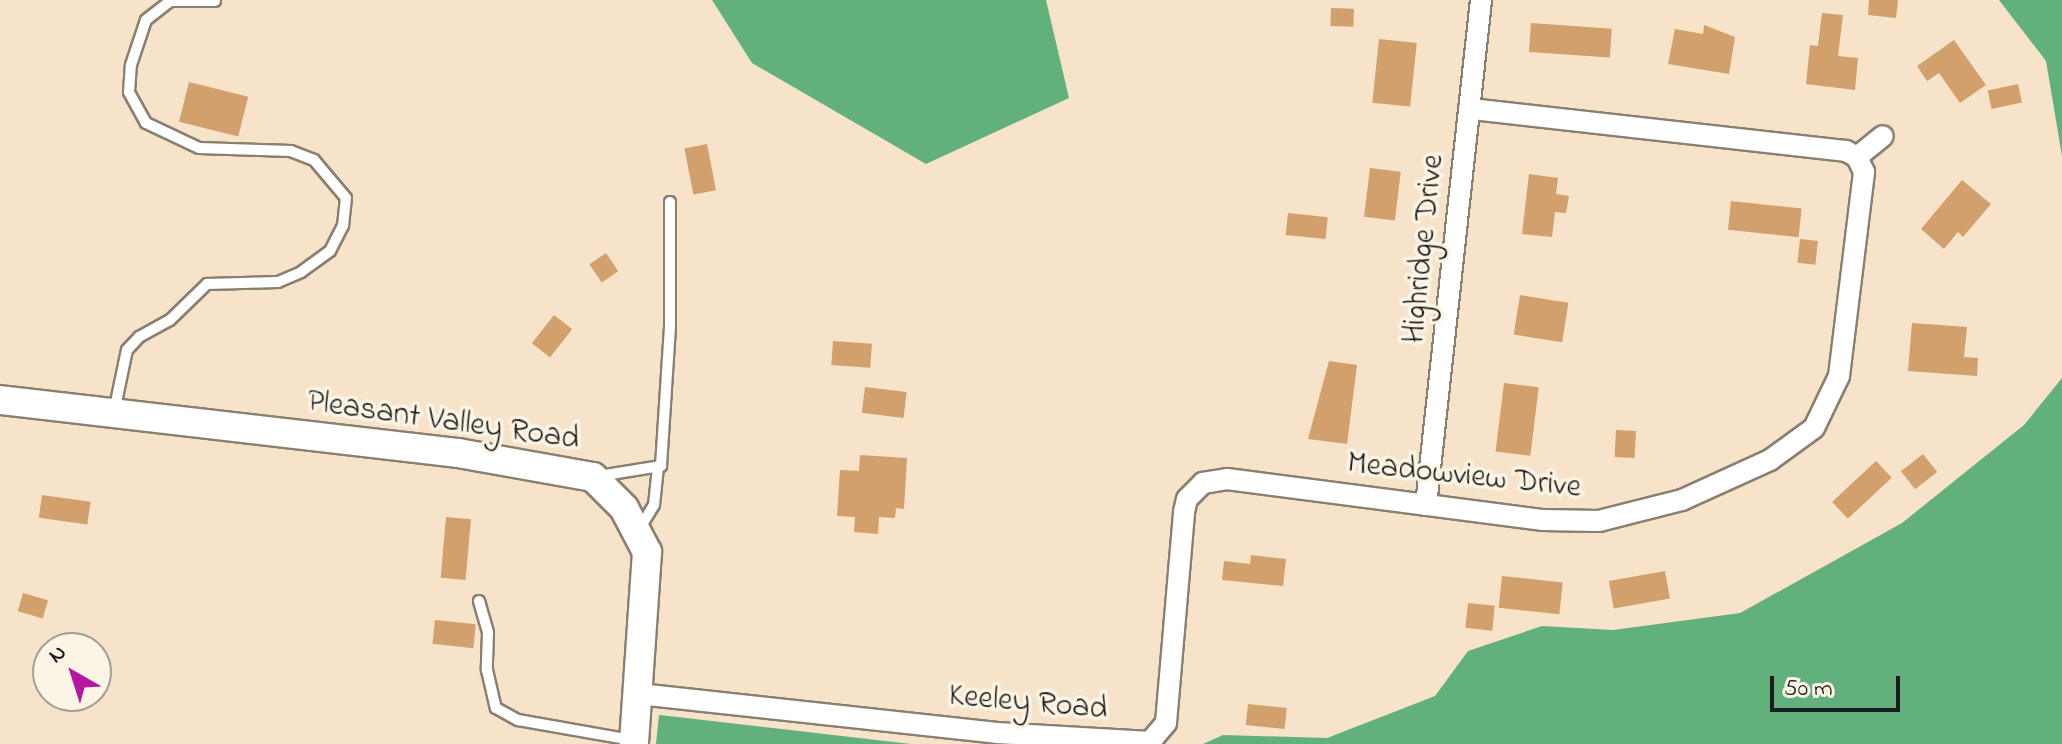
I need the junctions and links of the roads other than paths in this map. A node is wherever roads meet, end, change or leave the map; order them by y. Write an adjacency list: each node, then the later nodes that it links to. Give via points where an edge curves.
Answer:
1 (1481, 0): 3 (street, Highridge Drive)
2 (215, 1): 8 (lane, via 170,1 146,20 131,65 129,92 146,123 199,148 291,151 314,160 346,198 343,226 330,251 301,272 278,282 207,284 170,320 139,337 127,350)
3 (1471, 109): 5 (street, via 1846,151); 12 (street, Highridge Drive)
4 (1883, 136): 5 (street)
5 (1857, 157): 12 (street, Meadowview Drive, via 1864,172 1839,376 1824,414 1802,440 1682,500 1599,521 1543,520)
6 (670, 202): 9 (lane, via 670,326)
7 (0, 400): 8 (street, Pleasant Valley Road)
8 (113, 414): 10 (street, Pleasant Valley Road, via 458,453)
9 (658, 466): 10 (lane); 13 (lane, via 654,505)
10 (593, 477): 13 (street, Pleasant Valley Road, via 624,508)
11 (1194, 490): 12 (street, Meadowview Drive, via 1214,479 1227,479); 15 (street, Keeley Road, via 1182,526 1166,723 1150,742 997,733)
12 (1426, 505)
13 (637, 534): 15 (street, Pleasant Valley Road, via 647,552)
14 (479, 601): 16 (lane, via 496,708 518,720)
15 (639, 694): 16 (street, Pleasant Valley Road)
16 (634, 742)

